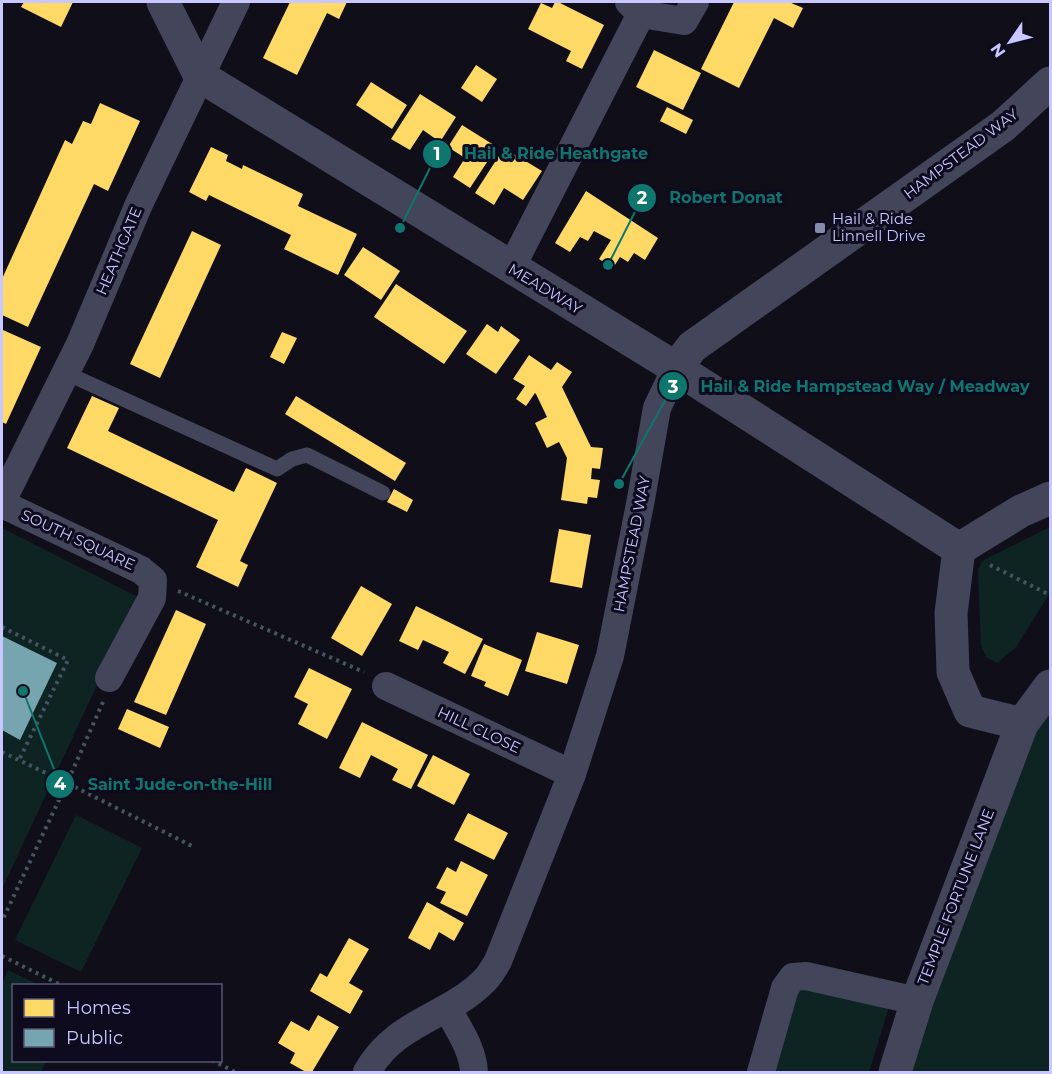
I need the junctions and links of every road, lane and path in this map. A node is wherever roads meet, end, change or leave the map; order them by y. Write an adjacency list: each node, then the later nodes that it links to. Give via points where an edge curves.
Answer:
1 (163, 2): 5 (street)
2 (236, 2): 5 (street, HEATHGATE)
3 (695, 2): 4 (street, via 684,21)
4 (635, 8): 7 (street)
5 (200, 76): 7 (street, MEADWAY); 9 (street, HEATHGATE)
6 (1050, 83): 8 (street, HAMPSTEAD WAY, via 1003,126 692,347)
7 (511, 268): 8 (street, MEADWAY)
8 (676, 368): 13 (street, MEADWAY); 23 (street, HAMPSTEAD WAY, via 657,408 610,656)
9 (66, 373): 10 (lane, via 277,470 292,459 307,455); 12 (street, HEATHGATE)
10 (383, 493)
11 (1050, 498): 13 (street)
12 (2, 502): 14 (street, SOUTH SQUARE, via 141,570)
13 (958, 549): 15 (path); 20 (street, via 951,613 953,672 969,711)
14 (153, 580): 17 (street, via 152,598); 18 (path)
15 (1050, 596)
16 (2, 627): 22 (path, via 68,660)
17 (109, 678): 24 (path, via 108,691)
18 (378, 681): 23 (street, HILL CLOSE)
19 (1050, 686): 20 (street, TEMPLE FORTUNE LANE)
20 (1022, 724): 29 (street, TEMPLE FORTUNE LANE)
21 (2, 752): 22 (path)
22 (19, 760): 24 (path)
23 (572, 774): 30 (street, HAMPSTEAD WAY, via 498,961 486,980)
24 (67, 783): 25 (path); 26 (path)
25 (192, 846)
26 (2, 921)
27 (2, 956): 28 (path)
28 (59, 984)
29 (917, 1001): 35 (street, via 806,976 793,977 785,988); 36 (street, TEMPLE FORTUNE LANE)
30 (447, 1008): 33 (street, HAMPSTEAD WAY, via 395,1038); 34 (street, via 469,1049)
31 (216, 1062): 32 (path)
32 (235, 1072)
33 (367, 1072)
34 (474, 1072)
35 (760, 1072)
36 (895, 1072)

